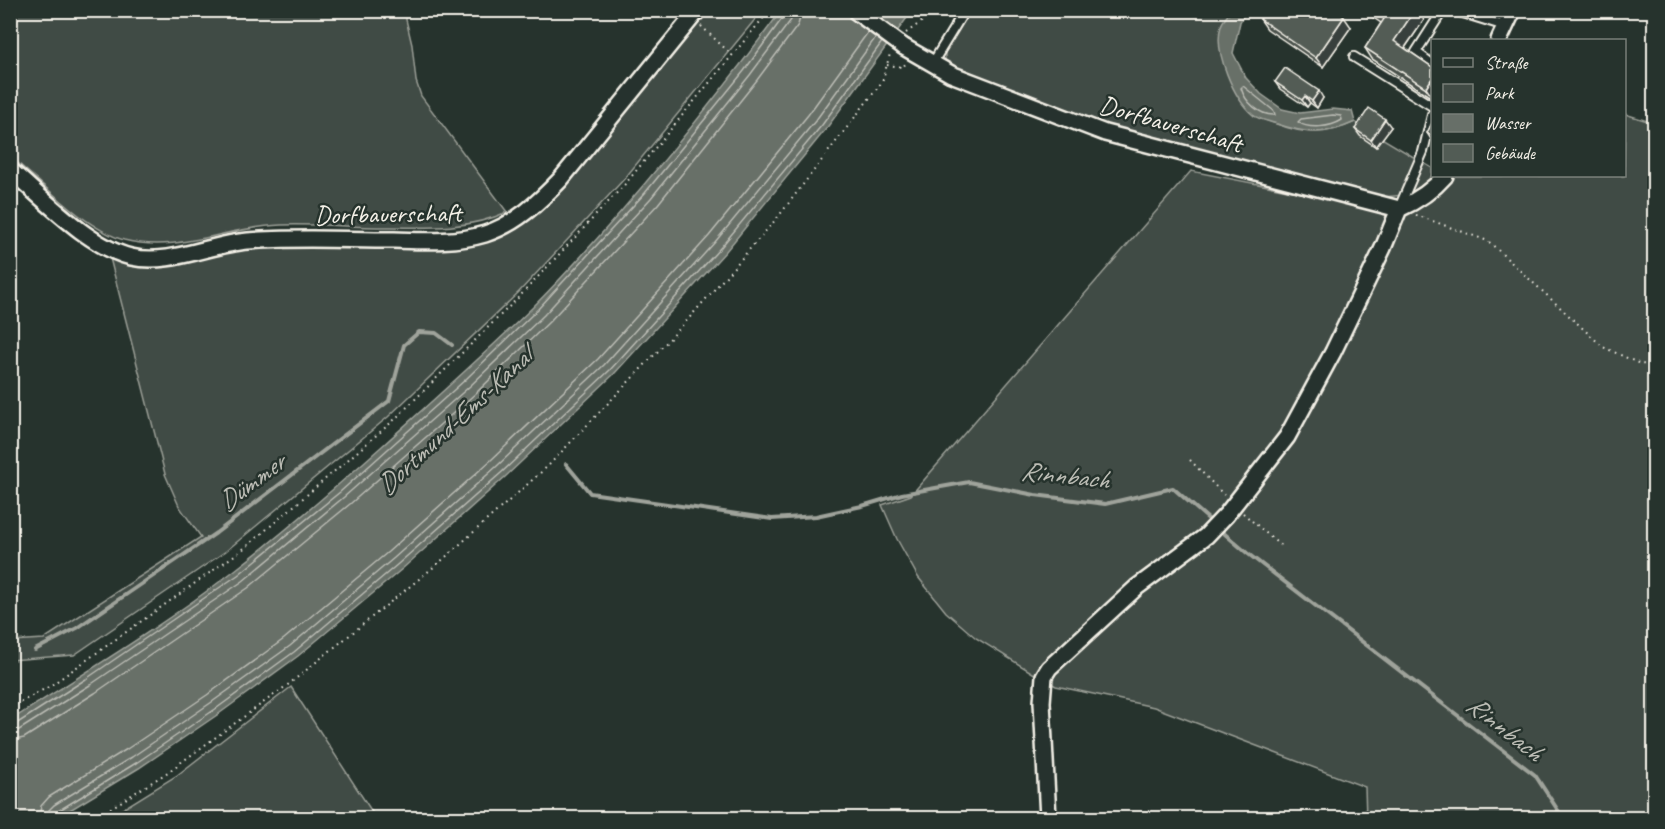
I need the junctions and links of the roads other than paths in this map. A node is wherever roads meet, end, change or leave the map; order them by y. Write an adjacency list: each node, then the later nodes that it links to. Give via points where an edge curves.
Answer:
1 (854, 10): 10 (street, Dorfbauerschaft, bridge)
2 (965, 10): 10 (lane)
3 (1443, 10): 9 (lane, via 1416,52)
4 (1453, 10): 7 (lane)
5 (1513, 10): 7 (street)
6 (695, 14): 13 (street, Dorfbauerschaft, via 538,203 500,228 468,238 247,241 146,260 114,251 84,233)
7 (1502, 33)
8 (1354, 57): 11 (lane)
9 (1431, 63)
10 (932, 64): 15 (street, Dorfbauerschaft, via 1105,133)
11 (1431, 105)
12 (1431, 119): 15 (lane, via 1423,152)
13 (10, 170)
14 (1444, 177): 15 (street, via 1432,190)
15 (1399, 209): 16 (street, via 1333,352 1287,437 1206,537 1137,587 1044,676)
16 (1048, 819)

